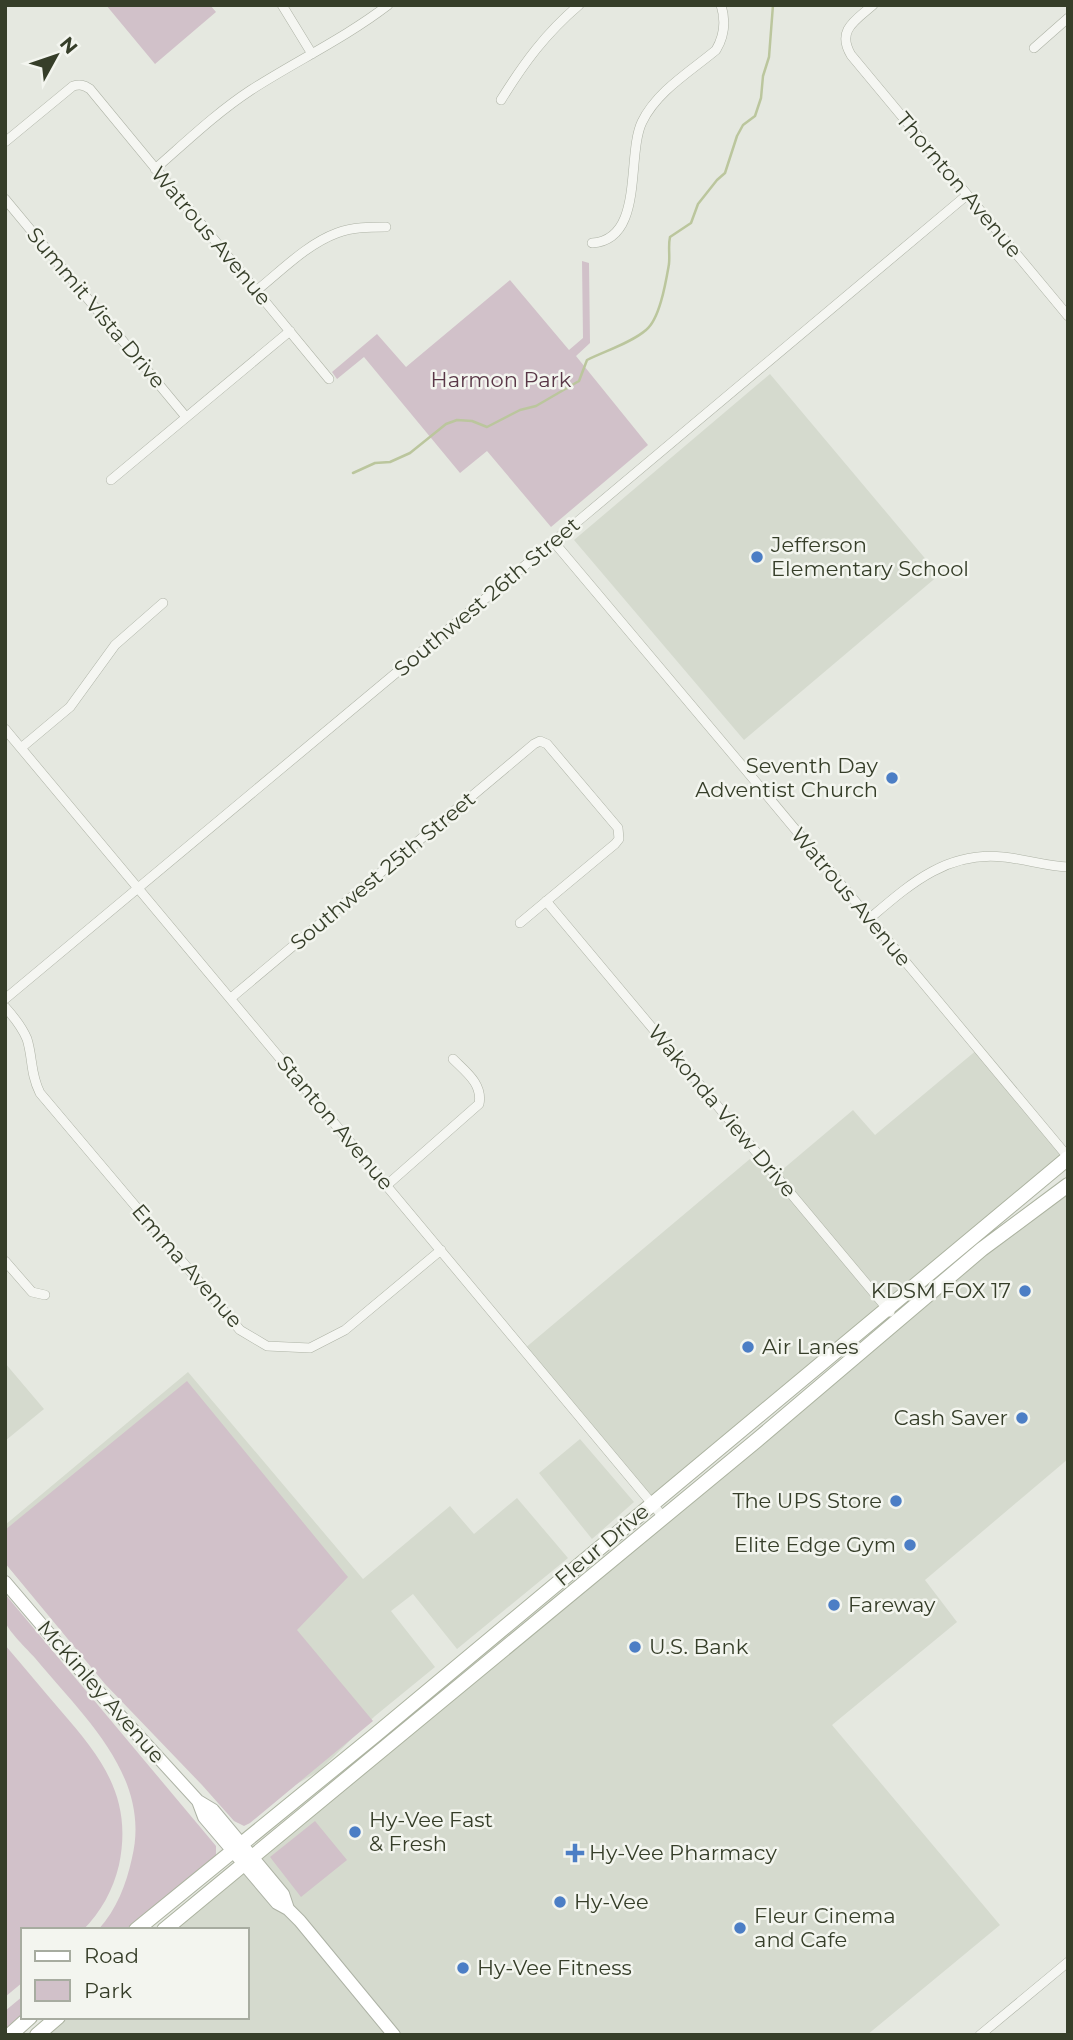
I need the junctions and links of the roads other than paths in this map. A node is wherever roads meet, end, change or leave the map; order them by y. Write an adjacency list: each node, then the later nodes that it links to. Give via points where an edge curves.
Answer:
1 (282, 5): 8 (street)
2 (388, 5): 8 (street)
3 (579, 5): 9 (street, via 544,37)
4 (721, 5): 15 (street, via 722,41 650,108 636,140 626,218 609,238)
5 (873, 5): 12 (street, Thornton Avenue, via 849,26 846,47)
6 (1068, 18): 7 (street)
7 (1034, 48)
8 (312, 54): 11 (street, via 250,91)
9 (501, 100)
10 (5, 142): 11 (street, Watrous Avenue, via 73,86 86,85)
11 (155, 169): 16 (street, Watrous Avenue)
12 (967, 195): 17 (street, Thornton Avenue); 22 (street, Southwest 26th Street)
13 (5, 199): 20 (street, Summit Vista Drive)
14 (386, 227): 16 (street, via 357,228 320,240)
15 (592, 243)
16 (256, 291): 18 (street, Watrous Avenue)
17 (1068, 316)
18 (290, 331): 19 (street, Watrous Avenue); 20 (street)
19 (329, 379)
20 (186, 418): 21 (street)
21 (111, 480)
22 (553, 541): 27 (street, Southwest 26th Street); 29 (street, Watrous Avenue)
23 (163, 603): 25 (street, via 115,645 70,707)
24 (5, 729): 25 (street, Stanton Avenue)
25 (22, 748): 27 (street, Stanton Avenue)
26 (1068, 867): 29 (street, via 1002,857 961,860 922,876)
27 (138, 888): 31 (street, Stanton Avenue); 32 (street, Southwest 26th Street)
28 (546, 901): 30 (street); 31 (street, Southwest 25th Street, via 619,839 618,828 540,741); 41 (street, Wakonda View Drive)
29 (869, 919): 35 (street, Watrous Avenue)
30 (520, 923)
31 (232, 998): 36 (street, Stanton Avenue)
32 (5, 999)
33 (5, 1007): 38 (street, Emma Avenue, via 26,1037 40,1093 240,1331 267,1346 310,1348 345,1330)
34 (453, 1059): 36 (street, via 478,1087 479,1104)
35 (1068, 1158): 41 (main road, Fleur Drive)
36 (387, 1185): 38 (street, Stanton Avenue)
37 (1068, 1185): 42 (main road, Fleur Drive, via 982,1248)
38 (441, 1250): 43 (street, Stanton Avenue)
39 (5, 1261): 40 (street, via 32,1292)
40 (46, 1295)
41 (887, 1308): 42 (street, Wakonda View Drive); 43 (main road, Fleur Drive)
42 (898, 1321): 44 (main road, Fleur Drive)
43 (652, 1503): 44 (street, Stanton Avenue); 46 (main road, Fleur Drive)
44 (664, 1518): 47 (main road, Fleur Drive)
45 (5, 1582): 46 (main road, McKinley Avenue, via 104,1698 198,1801 213,1810)
46 (237, 1847): 47 (main road, McKinley Avenue); 48 (main road, Fleur Drive)
47 (248, 1861): 49 (main road, Fleur Drive); 55 (main road, McKinley Avenue, via 277,1903 288,1909)
48 (138, 1928)
49 (166, 1928)
50 (1068, 1962): 56 (street)
51 (28, 2019): 53 (main road)
52 (56, 2019): 54 (main road)
53 (10, 2035)
54 (37, 2035)
55 (394, 2035)
56 (979, 2035)

